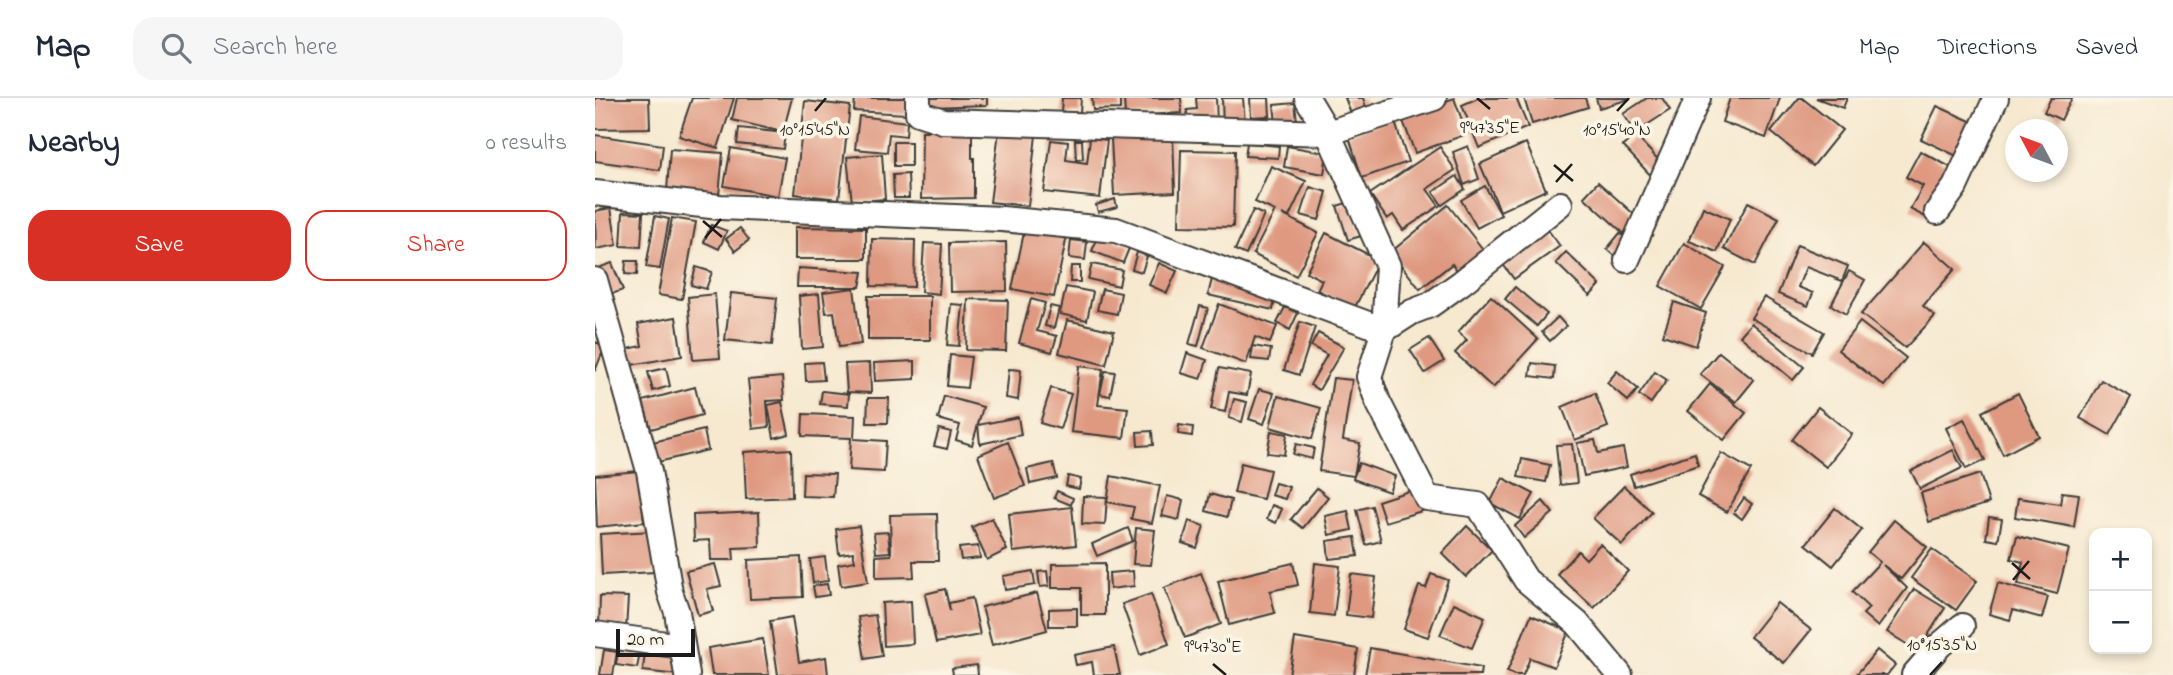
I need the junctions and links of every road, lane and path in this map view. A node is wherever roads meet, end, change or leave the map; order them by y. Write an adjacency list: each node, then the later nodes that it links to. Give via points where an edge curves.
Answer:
1 (918, 98): 6 (street, via 918,113 943,121)
2 (1307, 98): 6 (street)
3 (1434, 98): 6 (street)
4 (1698, 98): 10 (street)
5 (1996, 98): 9 (street, via 1955,187)
6 (1328, 133): 12 (street, via 1388,266)
7 (595, 193): 12 (street, via 720,207 1002,219 1116,230)
8 (1560, 204): 12 (street, via 1461,283)
9 (1937, 212)
10 (1627, 260)
11 (595, 280): 15 (street, via 649,471)
12 (1384, 330): 17 (street, via 1369,377 1427,498 1478,505 1526,580 1577,623)
13 (1962, 626): 18 (street)
14 (595, 634): 15 (street)
15 (681, 646): 16 (street)
16 (688, 675)
17 (1620, 675)
18 (1914, 675)

